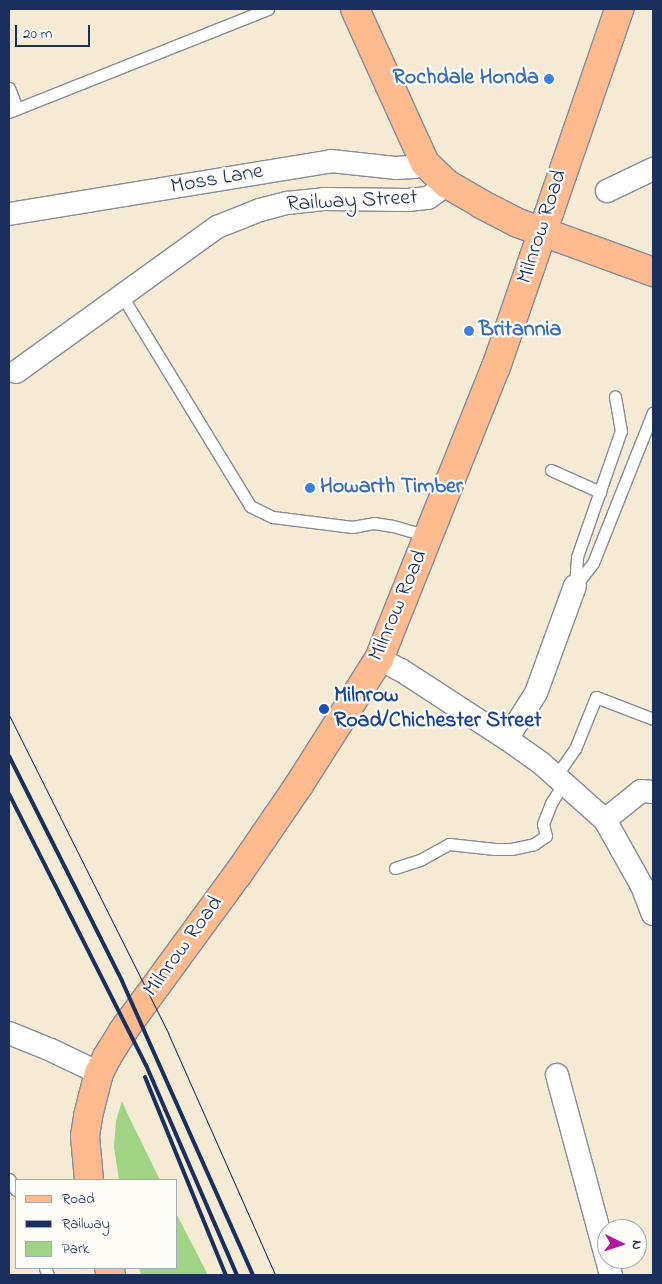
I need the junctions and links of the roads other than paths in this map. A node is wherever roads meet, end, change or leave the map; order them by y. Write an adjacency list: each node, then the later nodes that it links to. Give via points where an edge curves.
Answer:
1 (268, 9): 5 (lane)
2 (355, 9): 6 (main road)
3 (619, 9): 11 (main road, Milnrow Road)
4 (9, 88): 5 (lane)
5 (13, 111)
6 (425, 163): 8 (main road); 10 (street, Moss Lane, via 395,168 331,161)
7 (653, 169): 9 (street)
8 (447, 184): 11 (main road, Railway Street, via 518,223); 13 (street, Railway Street, via 428,198 324,199 287,202 260,210 217,227)
9 (607, 191)
10 (9, 214)
11 (542, 231): 12 (main road, Railway Street); 19 (main road, Milnrow Road, via 496,367)
12 (653, 272)
13 (122, 296): 14 (street, Railway Street); 19 (lane, via 250,506 273,517 352,527 393,526)
14 (16, 372)
15 (615, 397): 18 (lane, via 621,431)
16 (653, 412): 20 (lane, via 593,563)
17 (550, 470): 18 (lane)
18 (600, 492): 20 (lane, via 577,557)
19 (428, 536): 21 (main road, Milnrow Road)
20 (575, 586): 23 (street, via 536,692)
21 (379, 659): 23 (street); 30 (main road, Milnrow Road, via 299,785 123,1031)
22 (653, 719): 24 (lane, via 596,697)
23 (507, 739): 24 (street)
24 (560, 780): 26 (street); 27 (lane, via 543,824 546,836 534,844 494,850 449,844 420,860)
25 (653, 792): 26 (street, via 640,791)
26 (605, 820): 28 (street, via 642,886)
27 (395, 868)
28 (653, 914)
29 (9, 1033): 30 (street)
30 (98, 1073): 32 (main road, Milnrow Road, via 85,1136)
31 (557, 1074): 33 (street)
32 (89, 1179)
33 (611, 1275)

